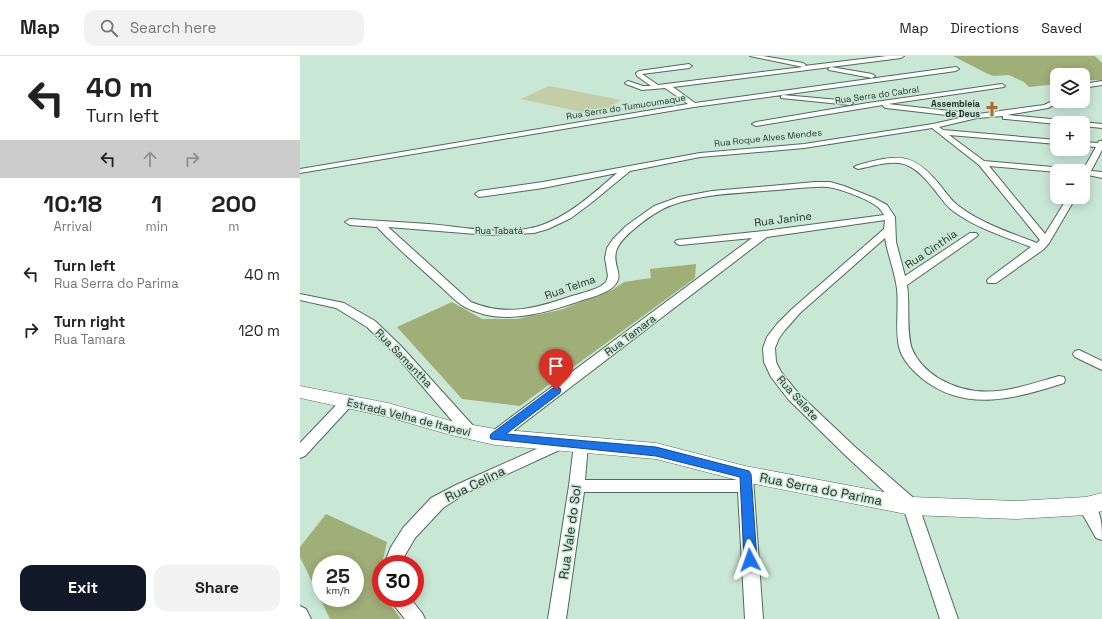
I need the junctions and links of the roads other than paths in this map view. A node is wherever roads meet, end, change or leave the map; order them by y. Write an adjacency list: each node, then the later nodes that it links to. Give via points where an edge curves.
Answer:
1 (749, 56): 2 (street)
2 (753, 56): 5 (street)
3 (901, 56): 5 (street)
4 (689, 66): 13 (street, via 639,73)
5 (816, 67): 7 (street); 11 (street)
6 (956, 69): 7 (street, Rua Serra do Tumucumaque)
7 (885, 78): 14 (street, Rua Serra do Tumucumaque)
8 (628, 83): 13 (street, via 642,88)
9 (1102, 83): 10 (street)
10 (1090, 85)
11 (667, 86): 13 (street); 16 (street)
12 (1002, 86): 15 (street, Rua Serra do Cabral)
13 (657, 87)
14 (762, 95): 15 (street); 16 (street, Rua Serra do Tumucumaque)
15 (868, 104): 19 (street); 21 (street, Rua Serra do Cabral)
16 (694, 105): 34 (street, Rua Serra do Tumucumaque)
17 (1050, 105): 18 (street)
18 (1014, 115): 19 (street, Rua Roque Alves Mendes); 20 (street)
19 (977, 116): 23 (street, Rua Roque Alves Mendes)
20 (1050, 120)
21 (756, 124)
22 (1090, 125): 24 (street)
23 (933, 126): 25 (street); 32 (street, Rua Roque Alves Mendes, via 804,146 700,155)
24 (1102, 126)
25 (942, 132): 26 (street); 29 (street)
26 (1050, 141)
27 (1090, 144): 28 (street)
28 (1101, 144): 30 (street)
29 (982, 163): 33 (street); 46 (street)
30 (1089, 164)
31 (858, 167): 46 (street, via 894,159 914,163 958,210 987,226)
32 (628, 169): 37 (street, Rua Roque Alves Mendes); 41 (street, Rua Tabatá, via 571,213 543,228 484,232)
33 (1050, 169)
34 (300, 171)
35 (1090, 174): 36 (street)
36 (1102, 175)
37 (479, 194)
38 (1068, 204): 46 (street)
39 (890, 217): 41 (street, Rua Telma, via 882,205 831,185 727,193 668,202 617,240 610,253 613,279 606,287 546,309 517,313 477,310 467,304); 42 (street); 43 (street, Rua Janine)
40 (350, 222): 41 (street, Rua Tabatá)
41 (380, 224)
42 (888, 231): 48 (street); 62 (street, Rua Salete, via 781,327 769,348 770,362 793,396)
43 (764, 234): 45 (street, Rua Janine); 56 (street, Rua Tamara)
44 (973, 235): 48 (street, Rua Cinthia)
45 (680, 242)
46 (1043, 244): 47 (street)
47 (992, 281)
48 (902, 283): 52 (street, via 905,348 912,361 938,385 977,397 998,397 1024,392)
49 (300, 297): 55 (street, Rua Samantha, via 340,305 371,324 397,349)
50 (1079, 354): 51 (street)
51 (1102, 366)
52 (1059, 380)
53 (300, 392): 54 (street, Estrada Velha de Itapevi)
54 (347, 402): 55 (street, Estrada Velha de Itapevi, via 388,410); 58 (street)
55 (471, 433): 56 (street, Estrada Velha de Itapevi)
56 (495, 437): 57 (street, Rua Serra do Parima)
57 (571, 444): 59 (street, Rua Serra do Parima, via 656,451); 60 (street, Rua Vale do Sol); 64 (street, Rua Celina, via 461,489 437,504 409,533)
58 (300, 452)
59 (745, 480): 60 (street); 62 (street, Rua Serra do Parima); 70 (street)
60 (577, 486): 69 (street, Rua Vale do Sol)
61 (1094, 504): 62 (street, Rua Serra do Parima, via 1016,510); 63 (street)
62 (911, 506): 71 (street)
63 (1102, 533)
64 (396, 555)
65 (406, 607): 68 (street)
66 (300, 615): 67 (street)
67 (302, 619)
68 (416, 619)
69 (557, 619)
70 (754, 619)
71 (949, 619)

